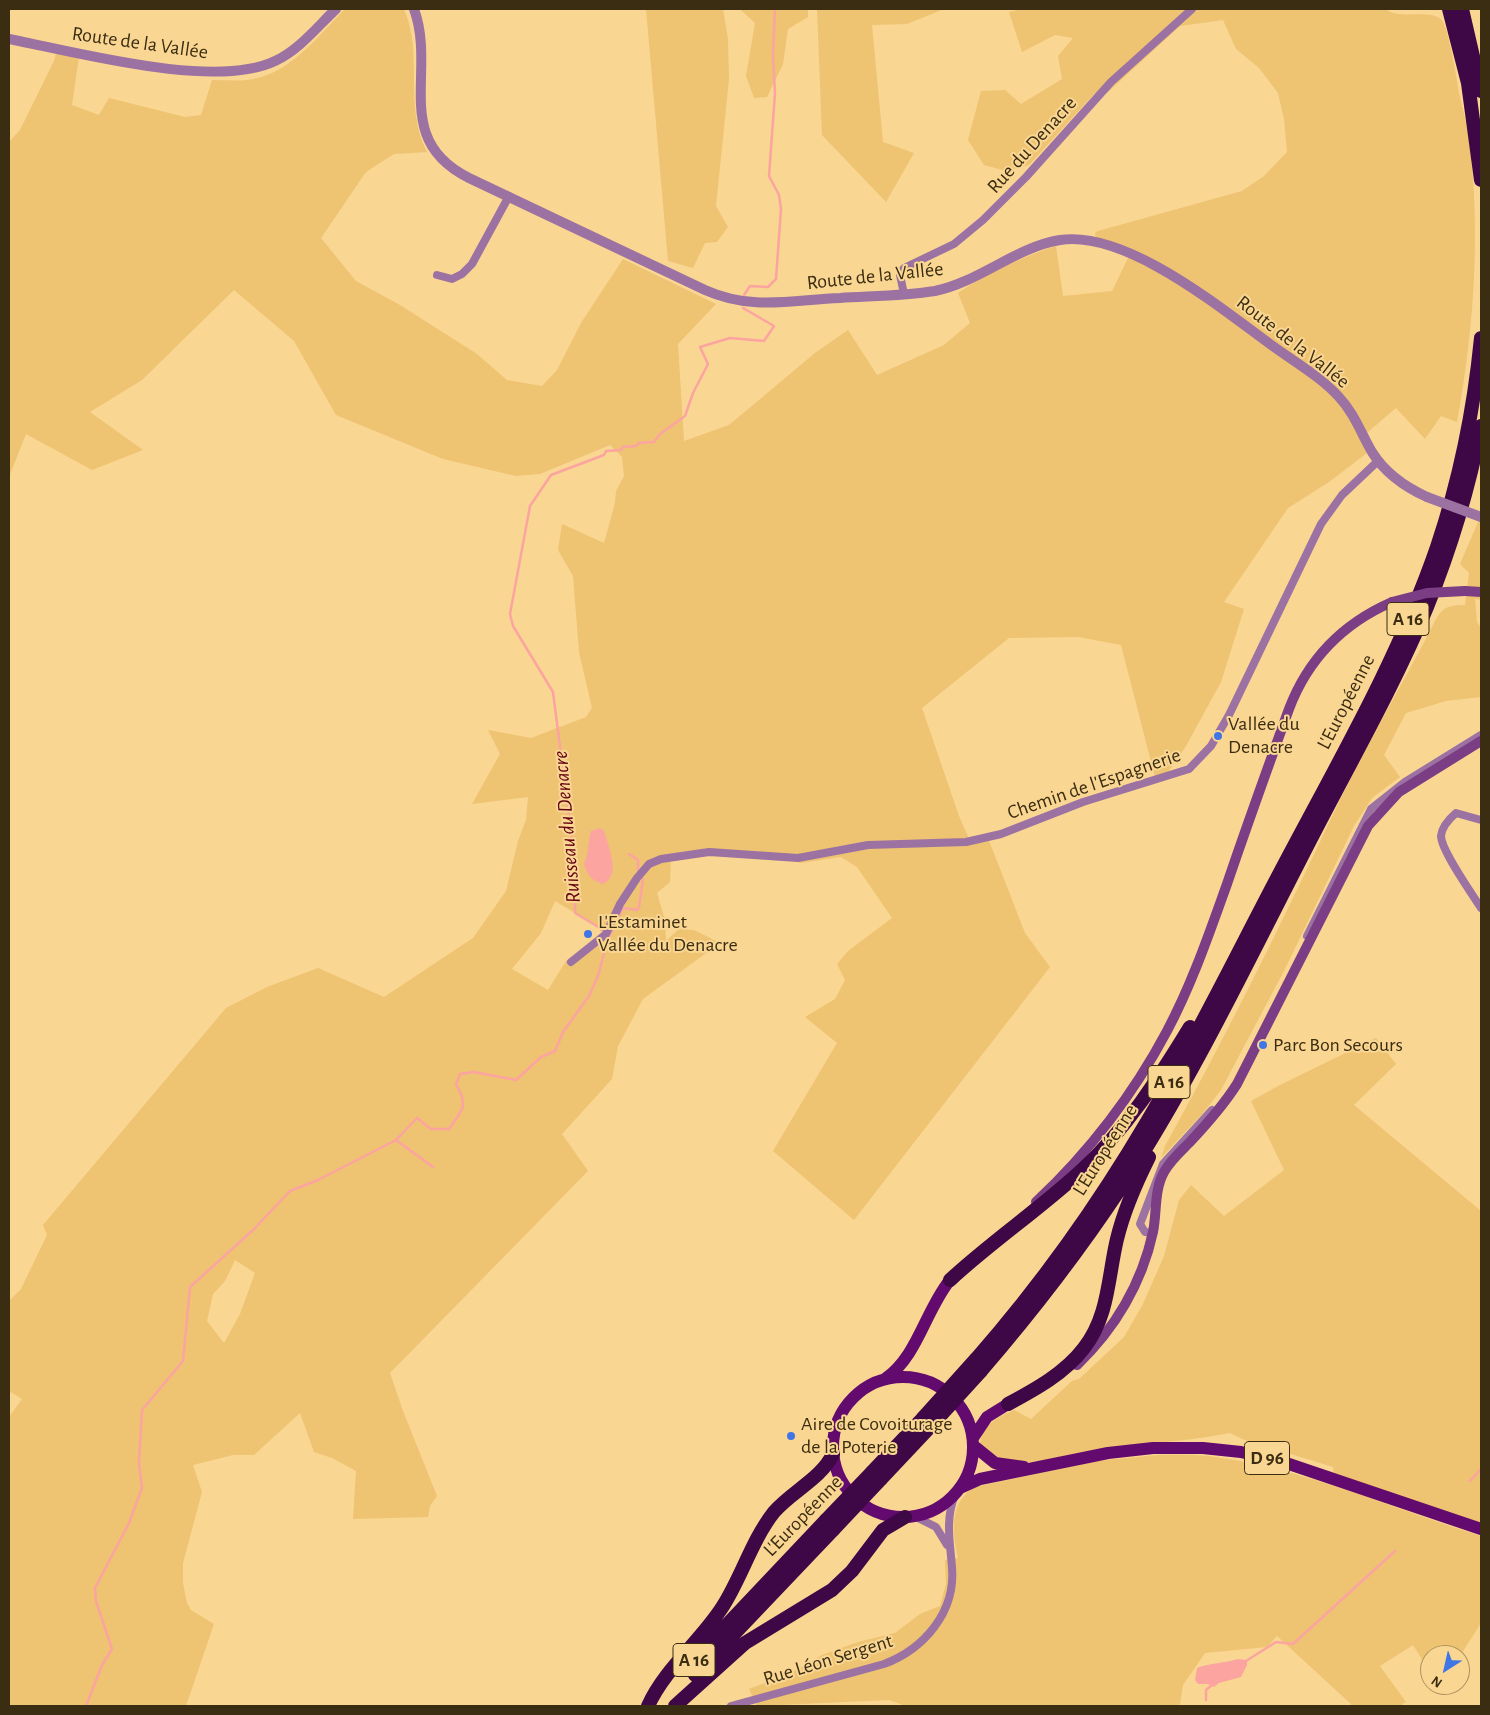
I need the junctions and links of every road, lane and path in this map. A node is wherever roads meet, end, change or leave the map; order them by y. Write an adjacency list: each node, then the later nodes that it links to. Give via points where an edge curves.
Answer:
1 (336, 9): 6 (street, Route de la Vallée, via 289,53 270,64 248,70 178,70)
2 (414, 9): 9 (street, Route de la Vallée, via 420,39 422,117 429,142 448,166)
3 (1192, 9): 11 (street, Rue du Denacre, via 1111,82 983,220 954,244 904,268 900,275)
4 (1449, 9): 8 (highway, via 1468,83)
5 (1462, 9): 7 (highway)
6 (9, 39)
7 (1481, 91)
8 (1481, 180)
9 (508, 196): 10 (street, via 469,268 452,279); 11 (street, Route de la Vallée, via 734,301 766,304)
10 (437, 275)
11 (904, 294): 14 (street, Route de la Vallée, via 955,286 1055,241 1077,239 1106,245 1148,262 1181,281 1325,384 1348,408)
12 (1481, 338): 20 (highway, L'Européenne / A 16, via 1463,455 1429,568 1390,660)
13 (1481, 426): 25 (highway, L'Européenne / A 16, via 1454,534 1411,642)
14 (1378, 461): 15 (street, Route de la Vallée, bridge, via 1403,484 1427,497); 23 (street, Chemin de l'Espagnerie, via 1342,495 1321,524 1229,715 1211,746 1189,769 1083,802 1008,832 966,842 868,845 798,858 702,852 661,859 646,867 637,878 603,938)
15 (1481, 517)
16 (1481, 592): 27 (main road, bridge, via 1427,593 1392,602 1337,636 1314,662 1299,685 1195,972 1166,1032 1131,1090 1089,1146 1054,1184 977,1251)
17 (1481, 735): 22 (street, via 1405,782 1371,808)
18 (1481, 741): 22 (main road, via 1399,792 1371,822)
19 (1481, 820): 21 (street, via 1456,813 1446,822 1441,838)
20 (1276, 879): 27 (highway, via 1168,1063 1128,1120 1082,1170); 28 (highway, L'Européenne / A 16, via 1179,1065 1121,1165)
21 (1481, 908)
22 (1301, 953): 24 (main road)
23 (571, 962)
24 (1276, 1003): 26 (main road, via 1230,1095 1168,1166 1158,1188); 26 (street, via 1227,1091 1160,1168 1140,1224 1145,1232)
25 (1168, 1110): 28 (highway, L'Européenne / A 16, via 1088,1236 1032,1311); 30 (highway, via 1165,1126 1140,1174 1124,1216 1105,1305 1093,1334 1057,1374)
26 (1153, 1232): 30 (main road, via 1130,1294 1098,1343 1052,1384 1021,1401)
27 (950, 1280): 29 (main road, via 932,1306 908,1358)
28 (979, 1365): 36 (highway, L'Européenne / A 16, bridge)
29 (885, 1379): 31 (main road, via 912,1377 942,1388 964,1412); 32 (main road, via 862,1390 844,1409 836,1428)
30 (1008, 1404): 31 (main road, via 987,1417)
31 (973, 1442): 33 (main road, D 96, via 987,1458 1001,1465); 34 (main road, via 970,1470)
32 (833, 1454): 35 (main road, via 841,1480 858,1501 882,1514); 39 (highway, via 823,1470 788,1497 770,1518 723,1606 656,1690)
33 (1044, 1465): 34 (main road, D 96, via 976,1480); 37 (main road, D 96, via 1124,1450 1217,1449 1289,1464)
34 (958, 1492): 35 (main road, via 934,1510); 38 (street, Rue Léon Sergent, via 949,1515)
35 (909, 1517): 38 (street, via 936,1527); 41 (highway, via 882,1530 852,1571 832,1590 740,1648)
36 (829, 1525): 39 (highway, L'Européenne / A 16); 40 (highway, L'Européenne / A 16)
37 (1481, 1529)
38 (950, 1552): 42 (street, Rue Léon Sergent, via 952,1576 946,1607 934,1628 914,1648 878,1666)
39 (649, 1706)
40 (666, 1706)
41 (676, 1706)
42 (731, 1706)

